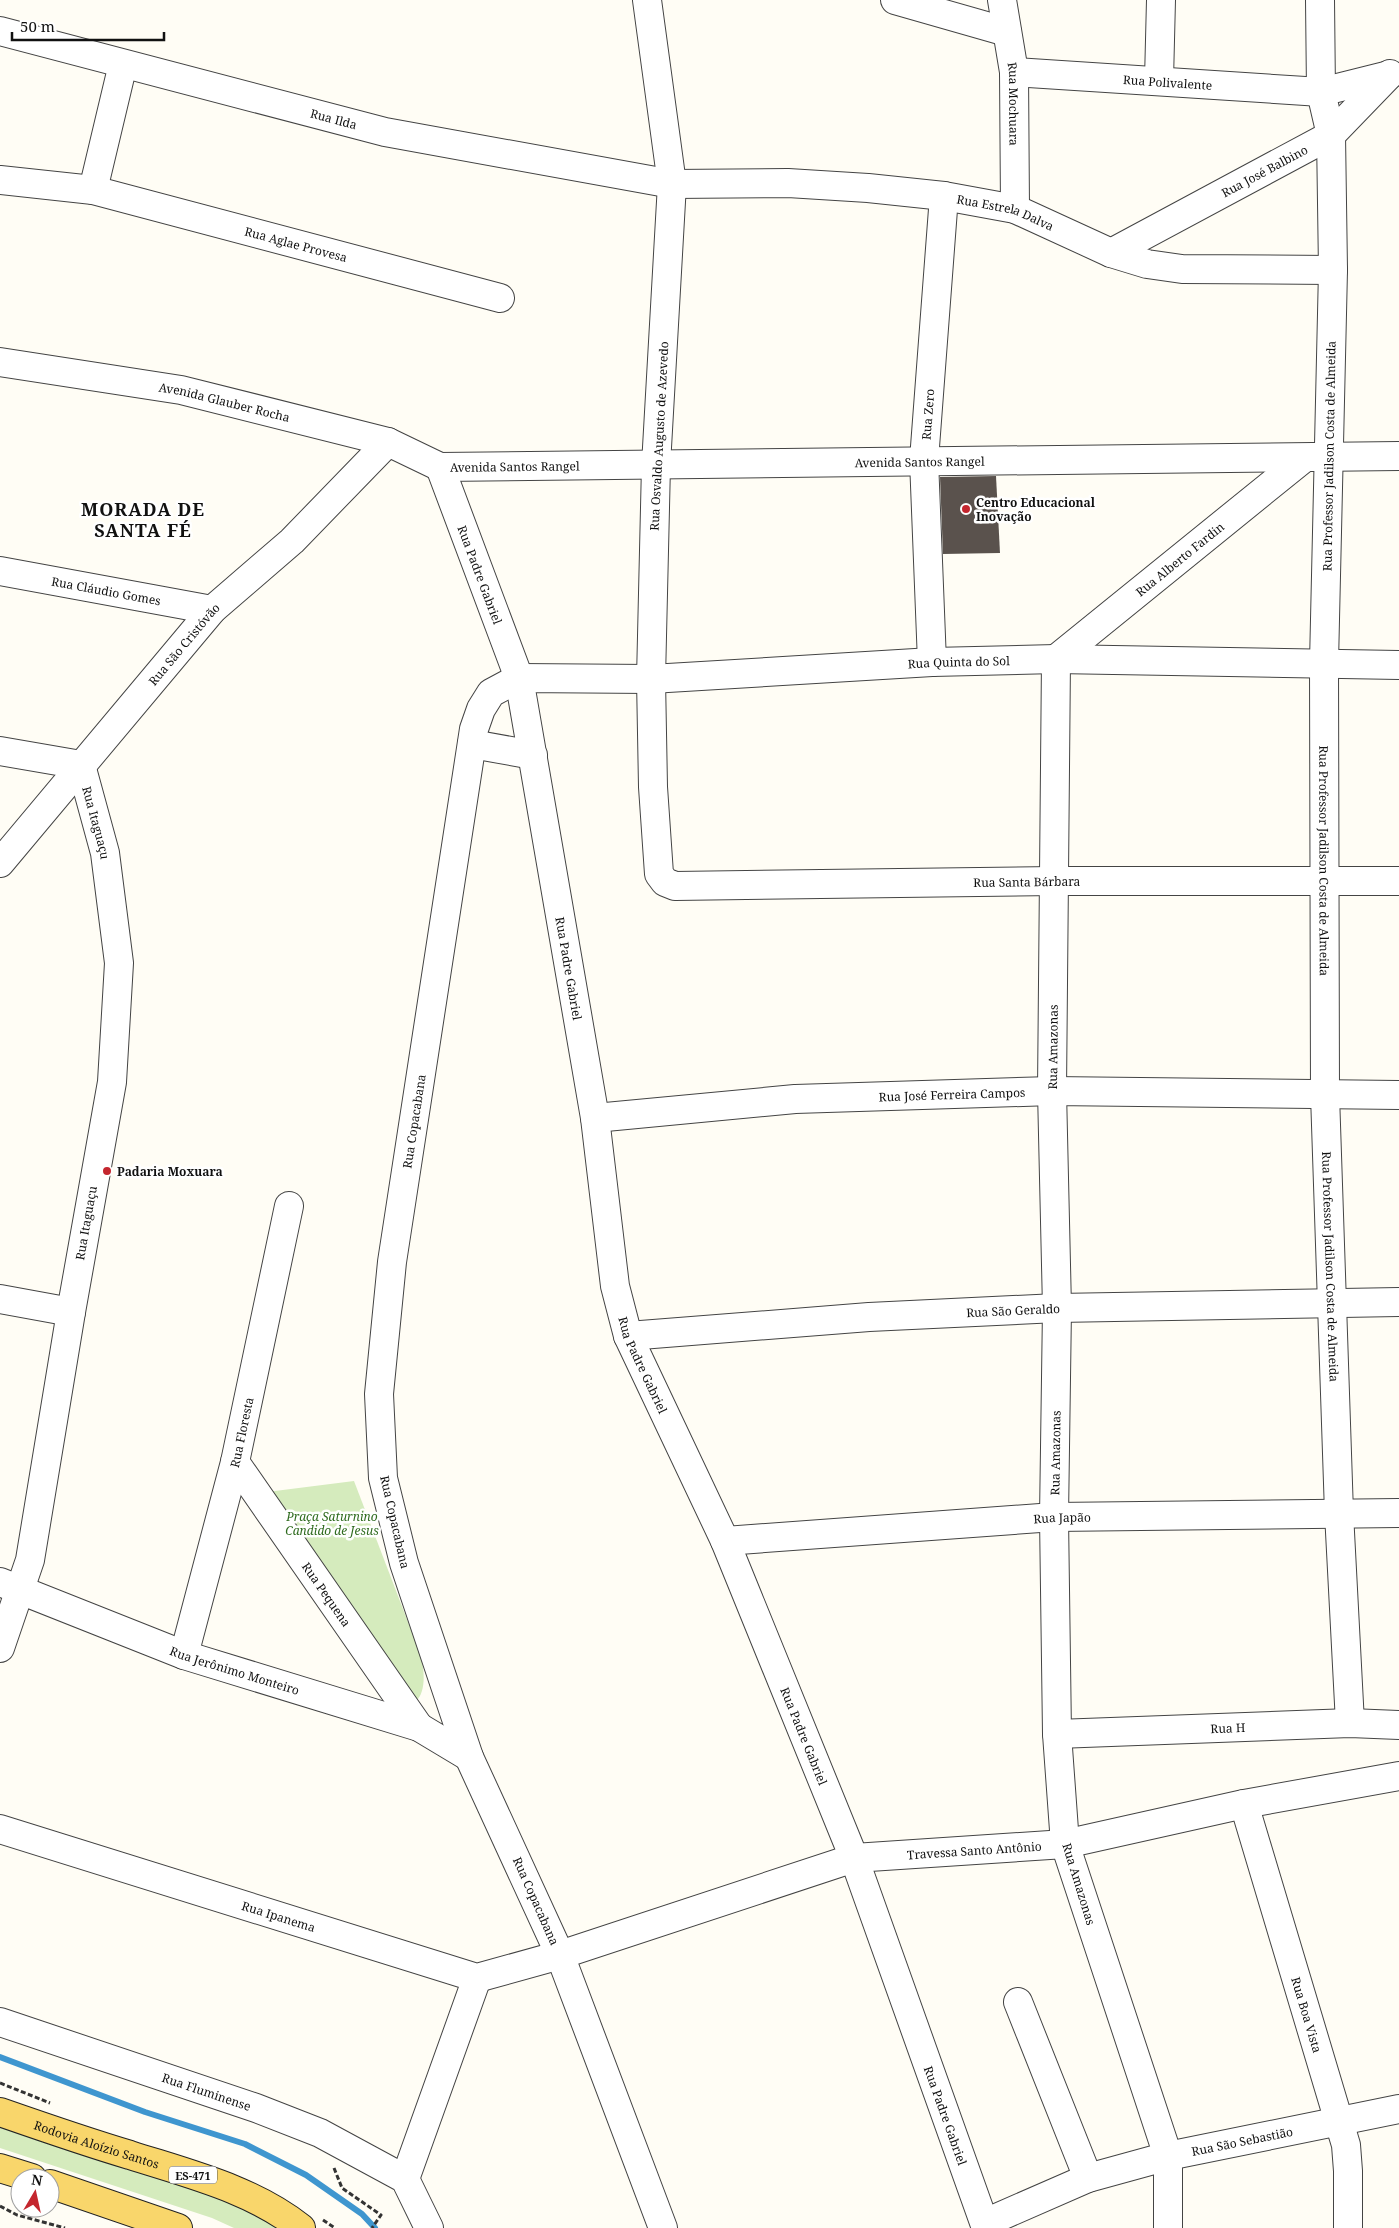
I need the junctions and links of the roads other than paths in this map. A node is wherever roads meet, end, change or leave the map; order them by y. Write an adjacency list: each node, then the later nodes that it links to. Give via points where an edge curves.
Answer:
1 (647, 0): 15 (street, Rua Osvaldo Augusto de Azevedo)
2 (895, 0): 7 (street)
3 (1002, 0): 7 (street, Rua Mochuara)
4 (1161, 0): 11 (street)
5 (1320, 0): 12 (street, Rua Professor Jadilson Costa de Almeida)
6 (0, 31): 8 (street, Rua Ilda)
7 (1008, 32): 10 (street, Rua Mochuara)
8 (123, 64): 15 (street, Rua Ilda, via 385,132); 16 (street)
9 (1394, 69): 12 (street, Rua Polivalente); 13 (street, Rua José Balbino)
10 (1014, 72): 11 (street, Rua Polivalente); 18 (street, Rua Mochuara)
11 (1159, 80): 12 (street, Rua Polivalente)
12 (1321, 92): 13 (street, Rua Professor Jadilson Costa de Almeida)
13 (1331, 134): 19 (street, Rua José Balbino); 20 (street, Rua Professor Jadilson Costa de Almeida)
14 (0, 180): 16 (street, Rua Aglae Provesa)
15 (672, 184): 17 (street, Rua Estrela Dalva, via 788,183); 27 (street, Rua Osvaldo Augusto de Azevedo)
16 (93, 190): 21 (street, Rua Aglae Provesa)
17 (944, 196): 18 (street, Rua Estrela Dalva); 26 (street, Rua Zero)
18 (1015, 209): 19 (street, Rua Estrela Dalva)
19 (1111, 252): 20 (street, Rua Estrela Dalva, via 1147,264 1182,269)
20 (1333, 270): 25 (street, Rua Professor Jadilson Costa de Almeida)
21 (500, 298)
22 (0, 362): 23 (street, Avenida Glauber Rocha, via 181,390)
23 (388, 442): 28 (street, Avenida Glauber Rocha); 30 (street, Rua São Cristóvão, via 292,541)
24 (1399, 456): 25 (street, Avenida Santos Rangel)
25 (1317, 458): 26 (street, Avenida Santos Rangel); 31 (street, Rua Alberto Fardin); 33 (street, Rua Professor Jadilson Costa de Almeida)
26 (924, 460): 27 (street, Avenida Santos Rangel); 32 (street, Rua Zero)
27 (656, 465): 28 (street, Avenida Santos Rangel); 36 (street, Rua Osvaldo Augusto de Azevedo)
28 (440, 467): 35 (street, Rua Padre Gabriel)
29 (0, 571): 30 (street, Rua Cláudio Gomes)
30 (212, 610): 40 (street, Rua São Cristóvão)
31 (1056, 659): 32 (street, Rua Quinta do Sol); 33 (street, Rua Quinta do Sol); 43 (street, Rua Amazonas)
32 (932, 662): 36 (street, Rua Quinta do Sol)
33 (1324, 663): 34 (street, Rua Quinta do Sol); 45 (street, Rua Professor Jadilson Costa de Almeida)
34 (1399, 665)
35 (519, 678): 36 (street, Rua Quinta do Sol); 37 (street, Rua Copacabana, via 491,693 480,709); 39 (street, Rua Padre Gabriel)
36 (651, 679): 42 (street, Rua Osvaldo Augusto de Azevedo)
37 (472, 744): 39 (street); 69 (street, Rua Copacabana, via 392,1262 379,1394 383,1478 402,1554)
38 (0, 750): 40 (street)
39 (533, 755): 49 (street, Rua Padre Gabriel)
40 (81, 765): 41 (street, Rua São Cristóvão); 55 (street, Rua Itaguaçu, via 106,853 119,963 112,1082)
41 (0, 863)
42 (659, 874): 43 (street, Rua Santa Bárbara, via 665,882 675,886)
43 (1055, 881): 45 (street, Rua Santa Bárbara); 46 (street, Rua Amazonas)
44 (1399, 881): 45 (street, Rua Santa Bárbara)
45 (1324, 882): 47 (street, Rua Professor Jadilson Costa de Almeida)
46 (1052, 1091): 47 (street, Rua José Ferreira Campos); 49 (street, Rua José Ferreira Campos, via 795,1099); 54 (street, Rua Amazonas)
47 (1325, 1095): 48 (street, Rua José Ferreira Campos); 53 (street, Rua Professor Jadilson Costa de Almeida)
48 (1399, 1095)
49 (595, 1118): 56 (street, Rua Padre Gabriel, via 615,1286)
50 (289, 1206): 57 (street, Rua Floresta)
51 (0, 1299): 55 (street)
52 (1399, 1302): 53 (street, Rua São Geraldo)
53 (1332, 1303): 54 (street, Rua São Geraldo); 58 (street, Rua Professor Jadilson Costa de Almeida)
54 (1057, 1308): 56 (street, Rua São Geraldo); 60 (street, Rua Amazonas)
55 (71, 1312): 62 (street, Rua Itaguaçu, via 30,1560)
56 (628, 1336): 61 (street, Rua Padre Gabriel)
57 (235, 1462): 64 (street, Rua Floresta); 67 (street, Rua Pequena)
58 (1339, 1513): 59 (street, Rua Japão); 60 (street, Rua Japão); 65 (street, Rua Professor Jadilson Costa de Almeida)
59 (1399, 1513)
60 (1054, 1517): 61 (street, Rua Japão); 68 (street, Rua Amazonas)
61 (725, 1542): 74 (street, Rua Padre Gabriel)
62 (10, 1585): 63 (street, Rua Itaguaçu); 64 (street, Rua Jerônimo Monteiro)
63 (0, 1648)
64 (184, 1655): 67 (street, Rua Jerônimo Monteiro)
65 (1350, 1723): 66 (street, Rua H); 68 (street, Rua H)
66 (1399, 1725)
67 (419, 1727): 69 (street, Rua Jerônimo Monteiro)
68 (1058, 1734): 73 (street, Rua Amazonas)
69 (469, 1757): 75 (street, Rua Copacabana)
70 (1399, 1776): 71 (street, Travessa Santo Antônio)
71 (1244, 1804): 73 (street, Travessa Santo Antônio); 81 (street, Rua Boa Vista)
72 (0, 1829): 76 (street, Rua Ipanema)
73 (1065, 1844): 74 (street, Travessa Santo Antônio); 82 (street, Rua Amazonas)
74 (854, 1858): 75 (street, Travessa Santo Antônio); 86 (street, Rua Padre Gabriel)
75 (560, 1955): 76 (street); 90 (street, Rua Copacabana)
76 (477, 1978): 84 (street)
77 (1018, 2002): 83 (street)
78 (0, 2022): 84 (street, Rua Fluminense, via 256,2108 320,2133)
79 (1399, 2110): 81 (street, Rua São Sebastião)
80 (0, 2112): 88 (main road, Rodovia Aloízio Santos / ES-471, via 220,2183)
81 (1340, 2123): 82 (street, Rua São Sebastião); 92 (street, Rua Boa Vista, via 1348,2171)
82 (1168, 2156): 83 (street, Rua São Sebastião); 91 (street, Rua Amazonas)
83 (1088, 2178): 86 (street, Rua São Sebastião)
84 (405, 2179): 89 (street)
85 (60, 2187): 87 (main road)
86 (986, 2225)
87 (178, 2228)
88 (301, 2228)
89 (429, 2228)
90 (663, 2228)
91 (1168, 2228)
92 (1348, 2228)

